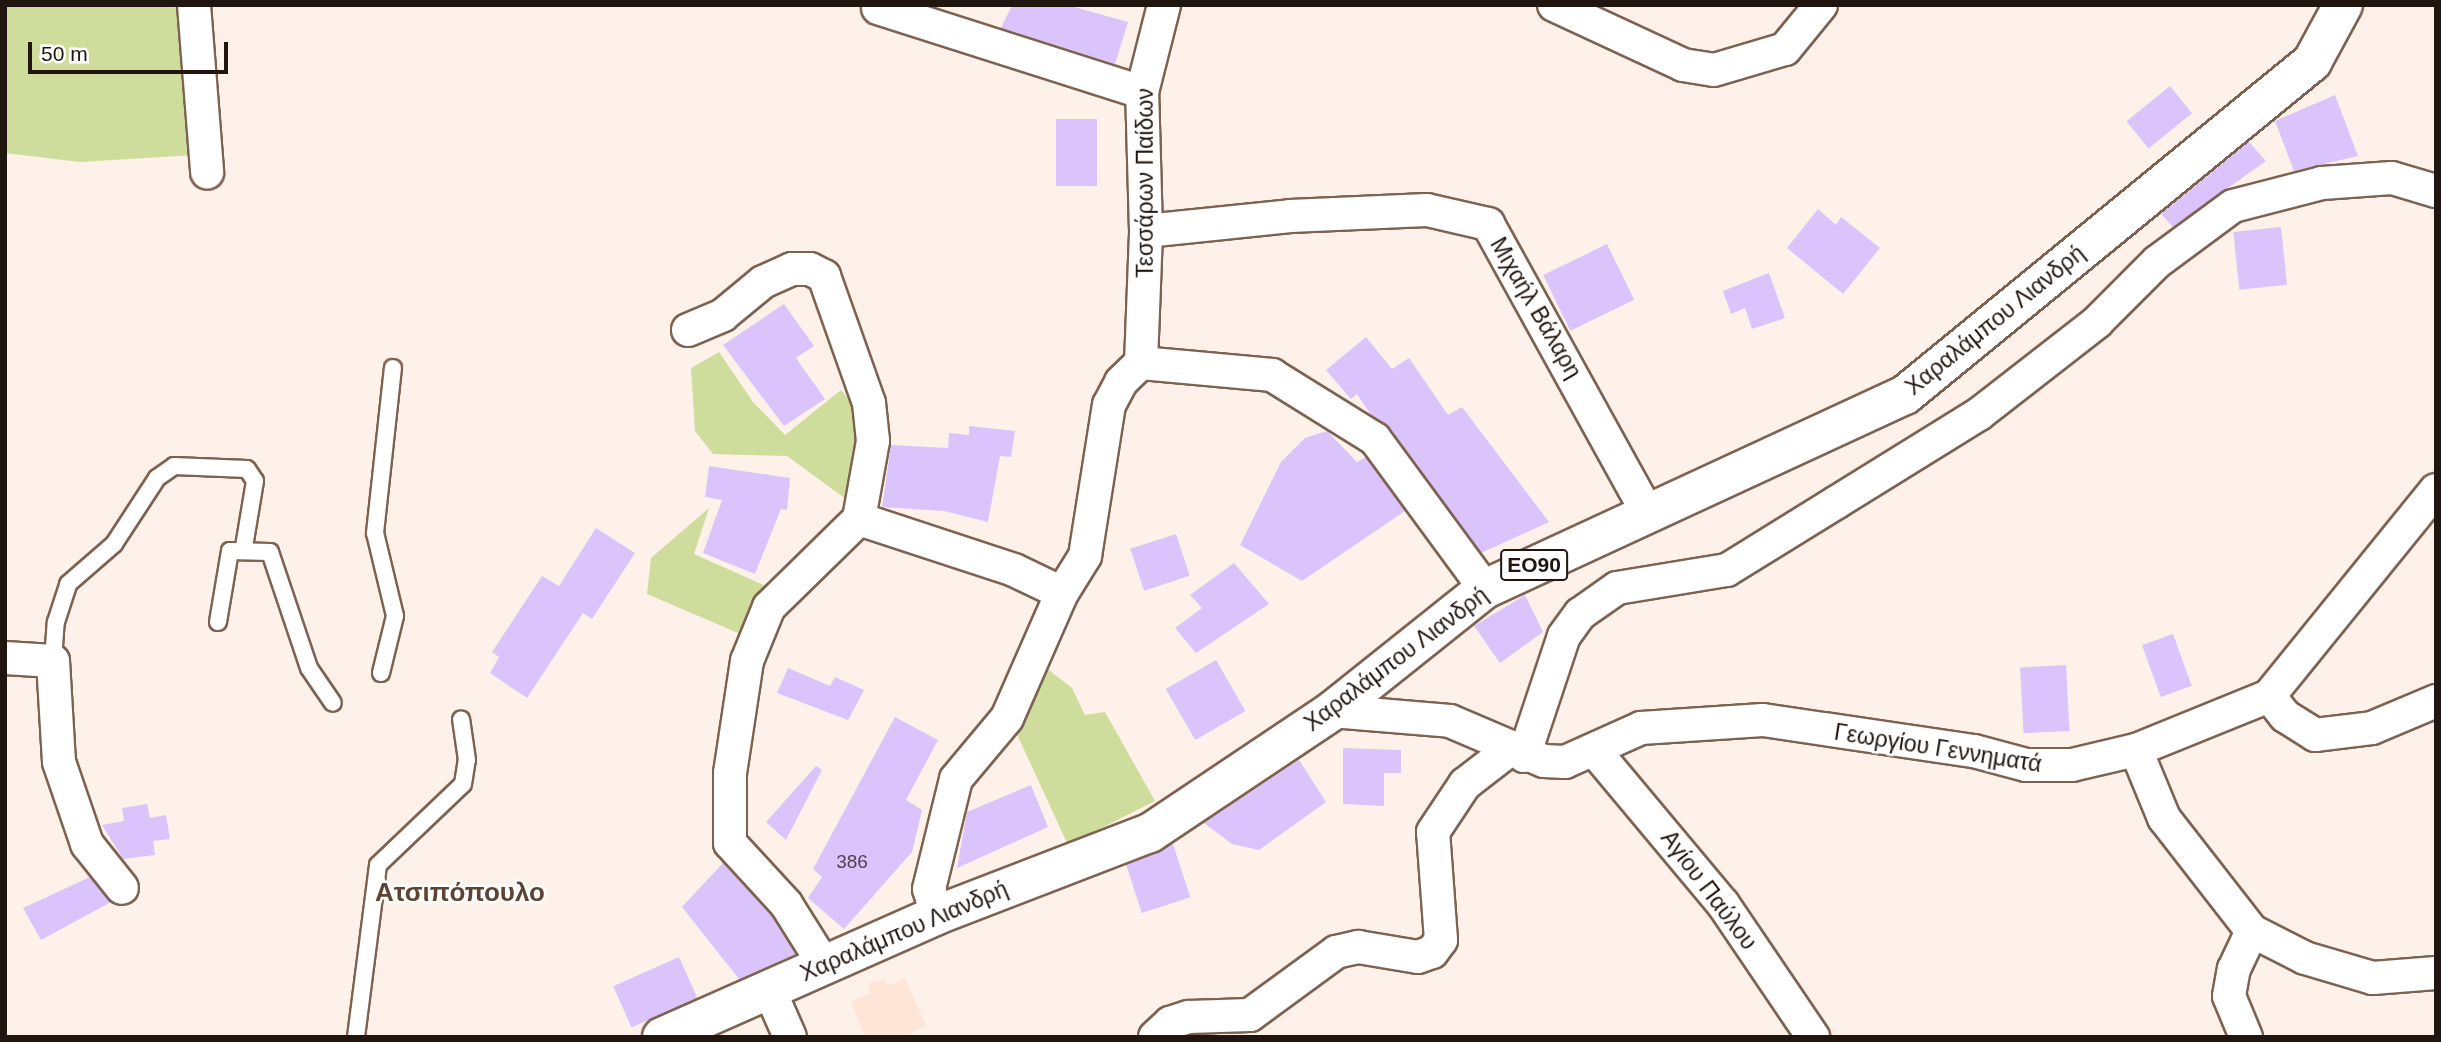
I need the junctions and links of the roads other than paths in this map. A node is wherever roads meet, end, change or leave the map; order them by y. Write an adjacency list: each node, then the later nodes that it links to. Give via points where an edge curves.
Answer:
1 (194, 5): 8 (street)
2 (1164, 5): 7 (street, Τεσσάρων Παίδων)
3 (1554, 5): 4 (street, via 1684,65 1714,71 1785,49)
4 (1821, 5)
5 (2343, 5): 15 (main road, Χαραλάμπου Λιανδρή / ΕΟ90, via 2312,62 1905,395)
6 (878, 8): 7 (street)
7 (1142, 92): 10 (street, Τεσσάρων Παίδων)
8 (207, 172)
9 (2436, 191): 31 (street, via 2392,178 2322,183 2233,206 2157,262 2097,323 1979,414 1727,570 1616,588 1580,614 1564,636)
10 (1146, 231): 12 (street, Τεσσάρων Παίδων); 15 (street, Μιχαήλ Βάλαρη, via 1290,216 1427,210 1488,224)
11 (688, 330): 16 (street, via 723,314 763,282 792,269 824,276 869,403 873,441)
12 (1141, 363): 18 (street, via 1272,374 1375,439); 19 (street, via 1121,382 1109,405 1086,556)
13 (393, 368): 23 (lane, via 375,533 395,616)
14 (2436, 490): 24 (street, Γεωργίου Γεννηματά)
15 (1646, 510): 18 (main road, Χαραλάμπου Λιανδρή / ΕΟ90)
16 (859, 519): 19 (street, via 1014,570); 35 (street, via 769,607 747,661 730,773 730,843 786,904)
17 (244, 548): 20 (lane, via 230,551); 22 (lane, via 255,481 247,469 174,466 157,478 114,544 68,584 56,622); 26 (lane, via 270,552 309,667)
18 (1485, 589): 27 (main road, Χαραλάμπου Λιανδρή / ΕΟ90)
19 (1062, 593): 33 (street, via 1007,718 956,779 929,889)
20 (218, 622)
21 (5, 658): 22 (street)
22 (53, 661): 32 (street, via 59,761 87,844)
23 (381, 673)
24 (2269, 696): 25 (street, via 2285,716 2315,736 2372,728); 29 (street, Γεωργίου Γεννηματά)
25 (2436, 701)
26 (333, 703)
27 (1332, 711): 31 (street, Γεωργίου Γεννηματά, via 1450,721); 33 (main road, Χαραλάμπου Λιανδρή / ΕΟ90, via 1150,833)
28 (461, 719): 38 (lane, via 467,760 463,784 378,865)
29 (2136, 750): 30 (street, Γεωργίου Γεννηματά, via 2072,765 2026,765 1974,751 1763,720 1641,728); 34 (street, via 2164,818)
30 (1595, 751): 31 (street, Γεωργίου Γεννηματά, via 1565,762); 42 (street, Αγίου Παύλου, via 1723,904)
31 (1516, 753): 41 (street, via 1465,784 1433,832 1441,940 1432,952 1418,957 1358,947 1336,952 1250,1015 1189,1017 1170,1023)
32 (122, 888)
33 (937, 915): 35 (main road, Χαραλάμπου Λιανδρή / ΕΟ90)
34 (2252, 931): 36 (street, via 2305,958 2373,978); 43 (street, via 2234,969 2229,996)
35 (823, 963): 37 (main road, Χαραλάμπου Λιανδρή / ΕΟ90)
36 (2436, 973)
37 (769, 989): 39 (main road, Χαραλάμπου Λιανδρή / ΕΟ90); 40 (street)
38 (356, 1037)
39 (662, 1037)
40 (790, 1037)
41 (1155, 1037)
42 (1813, 1037)
43 (2246, 1037)

